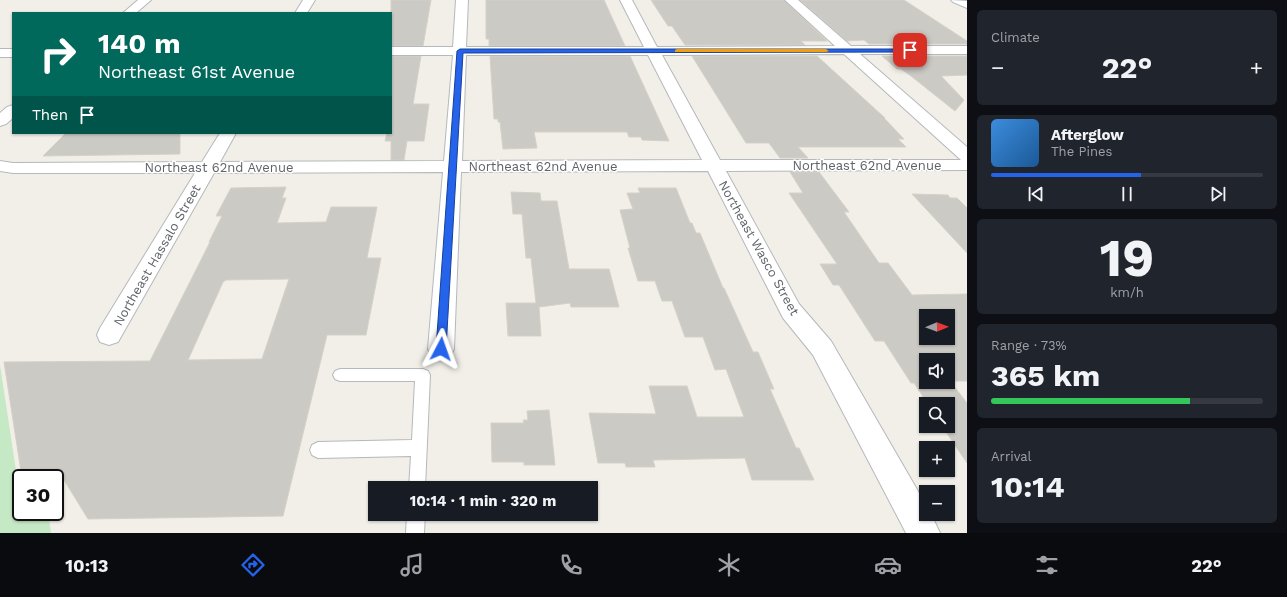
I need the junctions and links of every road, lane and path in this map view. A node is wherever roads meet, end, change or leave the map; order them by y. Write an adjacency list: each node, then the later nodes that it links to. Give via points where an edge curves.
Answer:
1 (145, 0): 6 (street)
2 (309, 0): 7 (street)
3 (462, 0): 10 (street)
4 (626, 0): 11 (street, Northeast Wasco Street)
5 (791, 0): 12 (street)
6 (130, 12)
7 (302, 12)
8 (967, 50): 12 (street)
9 (392, 51): 10 (street)
10 (460, 51): 11 (street); 20 (street)
11 (654, 51): 12 (street); 17 (street, Northeast Wasco Street)
12 (848, 51): 16 (street)
13 (12, 111): 14 (street)
14 (0, 121)
15 (227, 134): 21 (street, Northeast Hassalo Street)
16 (967, 156)
17 (714, 165): 18 (street, Northeast 62nd Avenue); 20 (street, Northeast 62nd Avenue); 30 (street, Northeast Wasco Street, via 791,311 822,348)
18 (967, 165)
19 (0, 166): 21 (street, Northeast 62nd Avenue)
20 (453, 166): 21 (street, Northeast 62nd Avenue); 23 (street)
21 (208, 167): 22 (street, Northeast Hassalo Street)
22 (109, 335)
23 (441, 349)
24 (340, 375): 25 (lane, via 423,375)
25 (419, 448): 26 (lane); 27 (lane)
26 (318, 450)
27 (417, 481)
28 (416, 521): 29 (lane)
29 (415, 533)
30 (924, 533)

